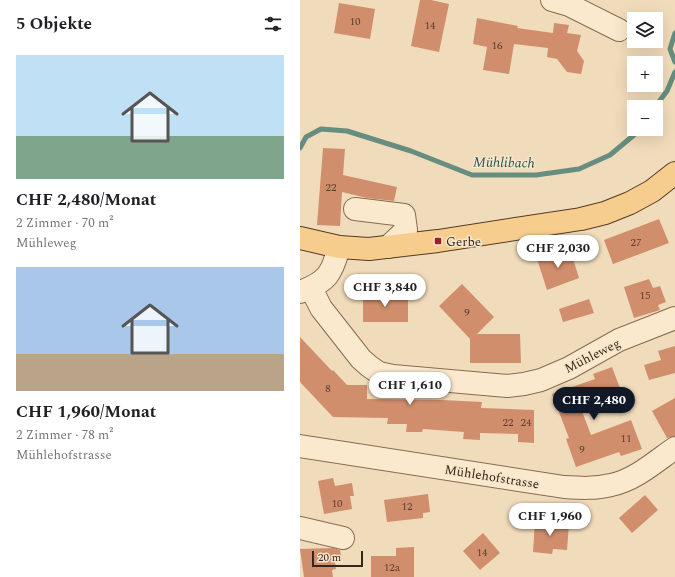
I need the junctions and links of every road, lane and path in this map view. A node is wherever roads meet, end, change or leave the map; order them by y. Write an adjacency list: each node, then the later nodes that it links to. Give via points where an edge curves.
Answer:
1 (552, 0): 2 (street, via 569,5)
2 (619, 30)
3 (675, 173): 6 (main road, via 652,191 605,213 438,241)
4 (355, 209): 6 (street, via 404,215 406,230)
5 (300, 238): 7 (main road)
6 (388, 246): 7 (main road)
7 (339, 247): 8 (street, via 330,272 322,281)
8 (305, 290): 9 (street, Mühleweg, via 349,344 379,373 507,386 541,380 569,368 619,340)
9 (675, 318)
10 (300, 446): 11 (street, Mühlehofstrasse, via 564,487 588,488 611,485 628,479)
11 (675, 448)
12 (300, 528): 13 (street)
13 (343, 538)

